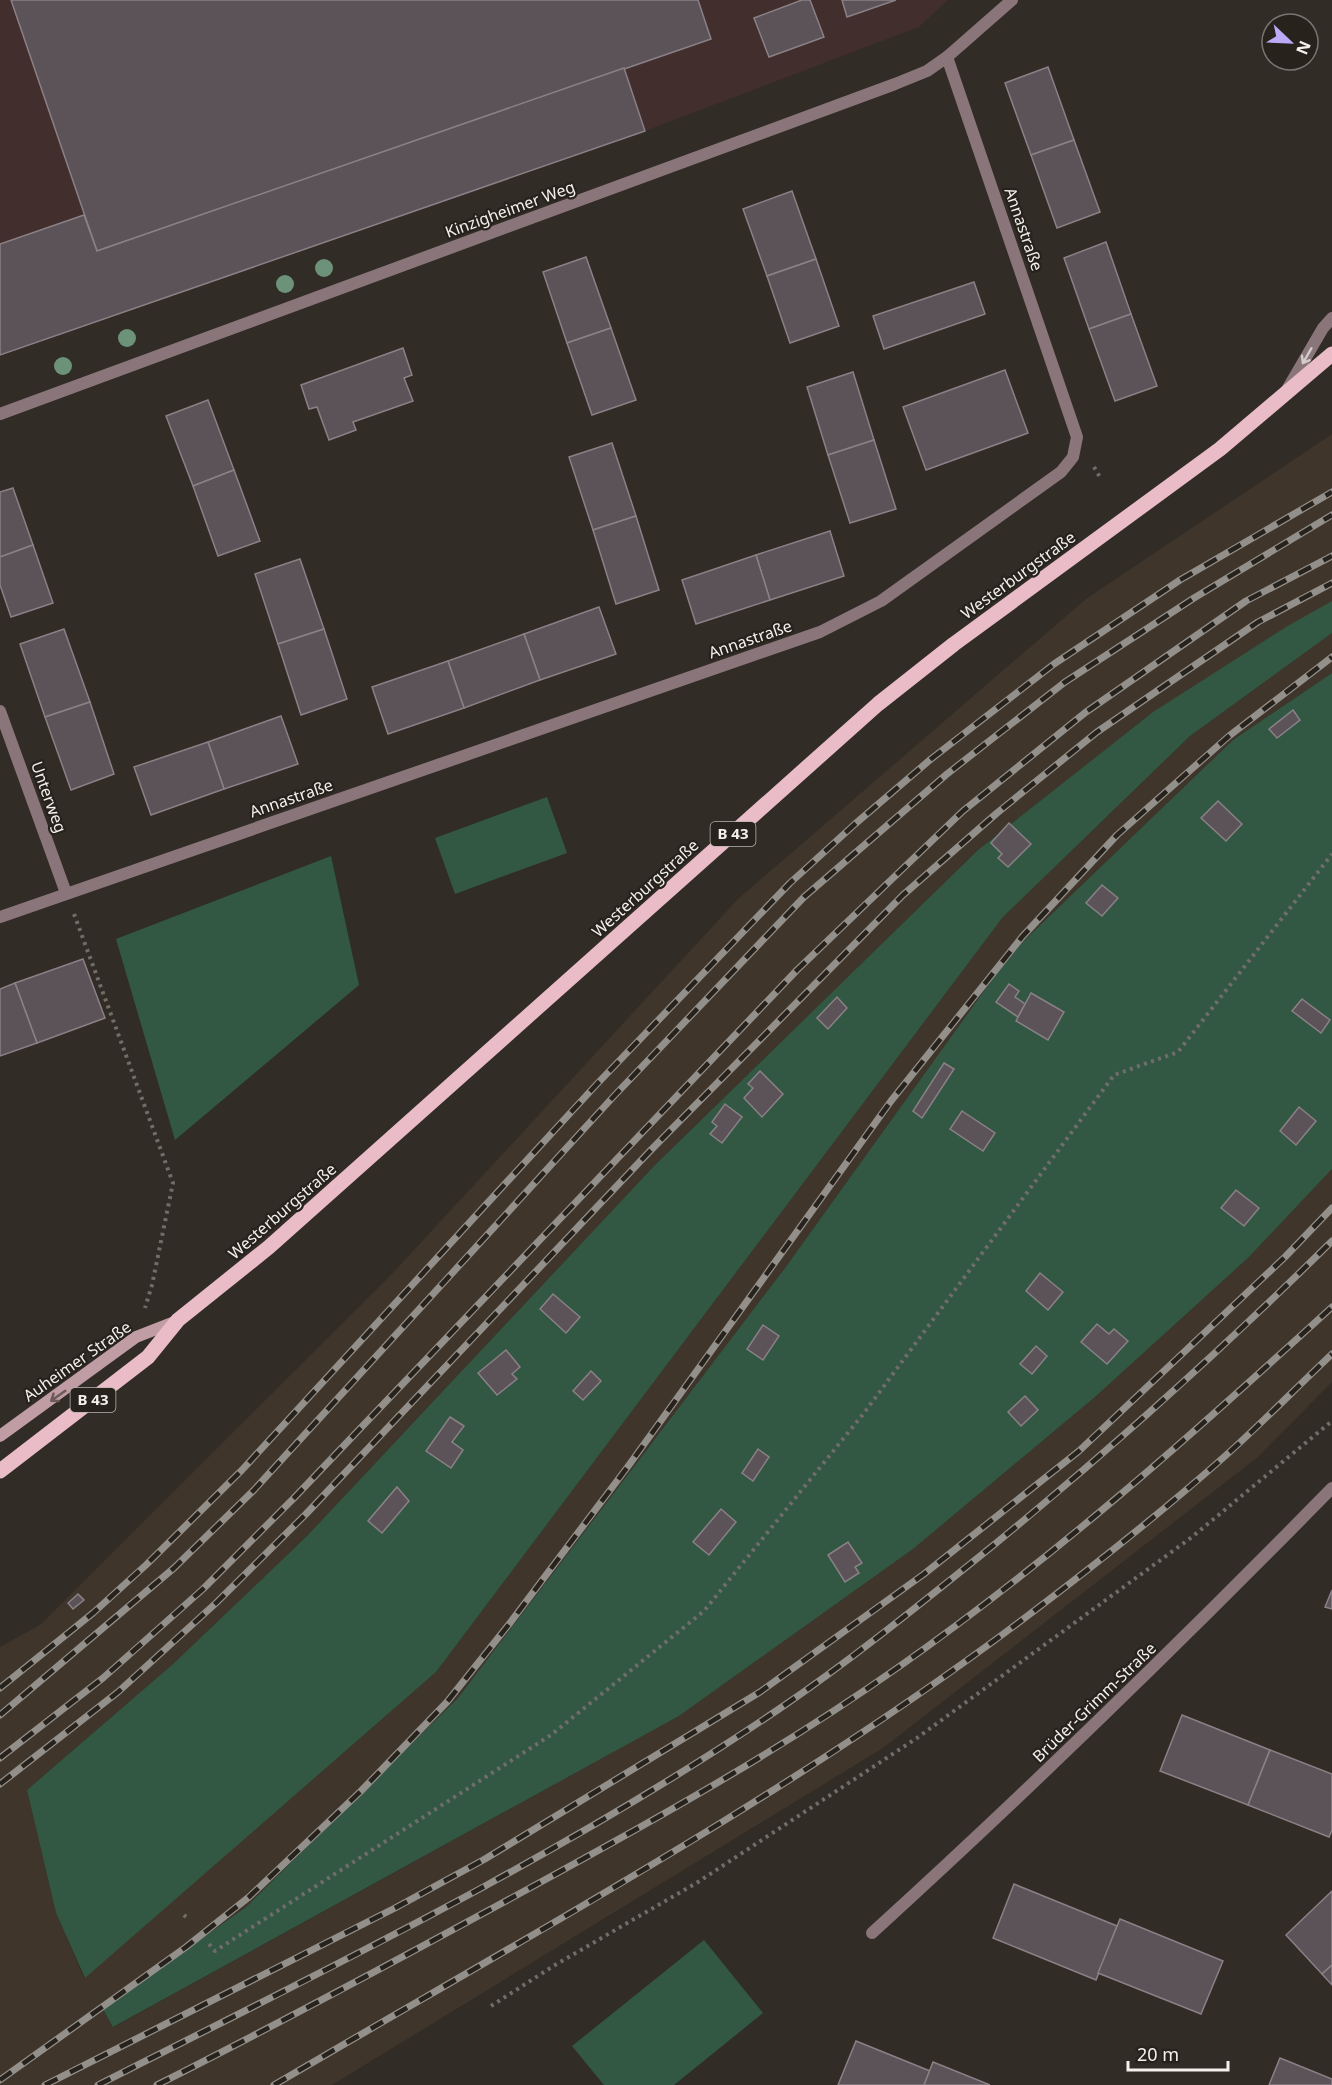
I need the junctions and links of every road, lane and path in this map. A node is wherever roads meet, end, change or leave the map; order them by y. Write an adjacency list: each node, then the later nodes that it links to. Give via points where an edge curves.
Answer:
1 (1012, 0): 2 (street, Kinzigheimer Weg)
2 (947, 57): 6 (street, Kinzigheimer Weg, via 927,71 885,88); 9 (street, Annastraße, via 1077,437 1068,466 880,601 820,632)
3 (1332, 318): 5 (street, one-way to 5)
4 (1332, 354): 5 (main road, Westerburgstraße / B 43)
5 (1284, 396): 12 (main road, Westerburgstraße / B 43, via 1220,449 878,704 269,1247)
6 (0, 414)
7 (0, 711): 9 (street, Unterweg)
8 (1332, 854): 18 (path, via 1178,1052 1114,1075 864,1413 704,1611 551,1735 215,1951)
9 (66, 893): 10 (street, Annastraße); 11 (path, via 173,1183)
10 (0, 917)
11 (152, 1285)
12 (178, 1320): 14 (main road, Auheimer Straße, one-way to 14, via 136,1337); 15 (main road, Westerburgstraße / B 43, via 148,1357)
13 (1332, 1421): 19 (path, via 1192,1537 917,1738 698,1882)
14 (0, 1436)
15 (0, 1472)
16 (1332, 1488): 17 (street, Brüder-Grimm-Straße, via 1107,1713)
17 (872, 1933)
18 (209, 1944)
19 (491, 2006)

